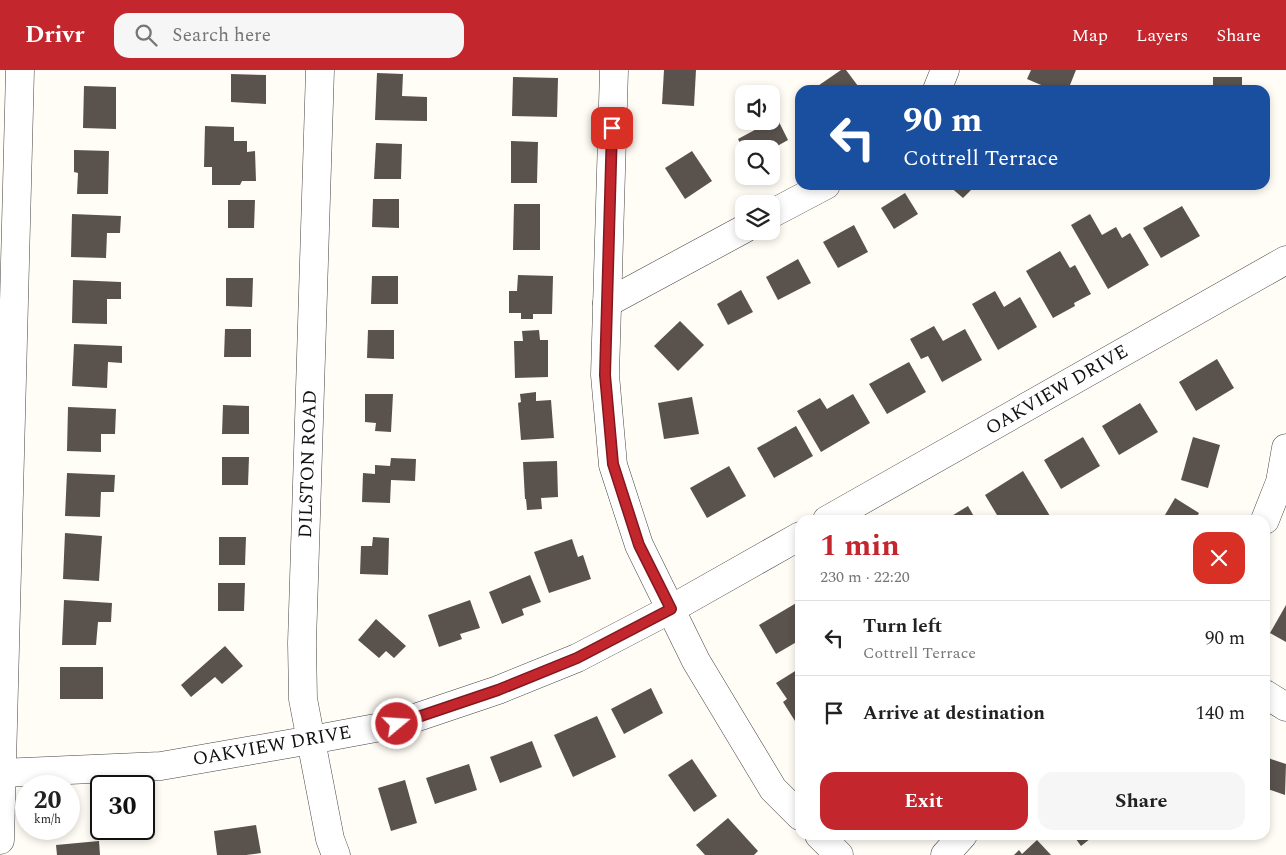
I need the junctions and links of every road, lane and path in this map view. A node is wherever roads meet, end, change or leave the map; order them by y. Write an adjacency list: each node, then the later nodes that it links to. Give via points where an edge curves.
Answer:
1 (20, 70): 19 (street)
2 (320, 70): 18 (street, DILSTON ROAD, via 302,643 303,699)
3 (614, 70): 10 (street)
4 (945, 70): 5 (street)
5 (939, 85)
6 (817, 190): 7 (street)
7 (780, 209)
8 (735, 234): 10 (street)
9 (1286, 260): 12 (street, OAKVIEW DRIVE)
10 (607, 303): 15 (street, via 605,375 613,464 639,545)
11 (1286, 448): 13 (street, via 1280,482)
12 (836, 515)
13 (1267, 515)
14 (795, 539): 15 (street, OAKVIEW DRIVE)
15 (671, 609): 18 (street, OAKVIEW DRIVE, via 577,658 498,690 397,724); 20 (street, via 696,661 773,789)
16 (1270, 697): 17 (street)
17 (1286, 707)
18 (311, 740): 19 (street, OAKVIEW DRIVE, via 161,766); 24 (street, DILSTON ROAD)
19 (1, 772): 21 (street)
20 (795, 811)
21 (0, 840)
22 (824, 840): 25 (street)
23 (958, 840): 26 (street)
24 (336, 855)
25 (839, 855)
26 (945, 855)

